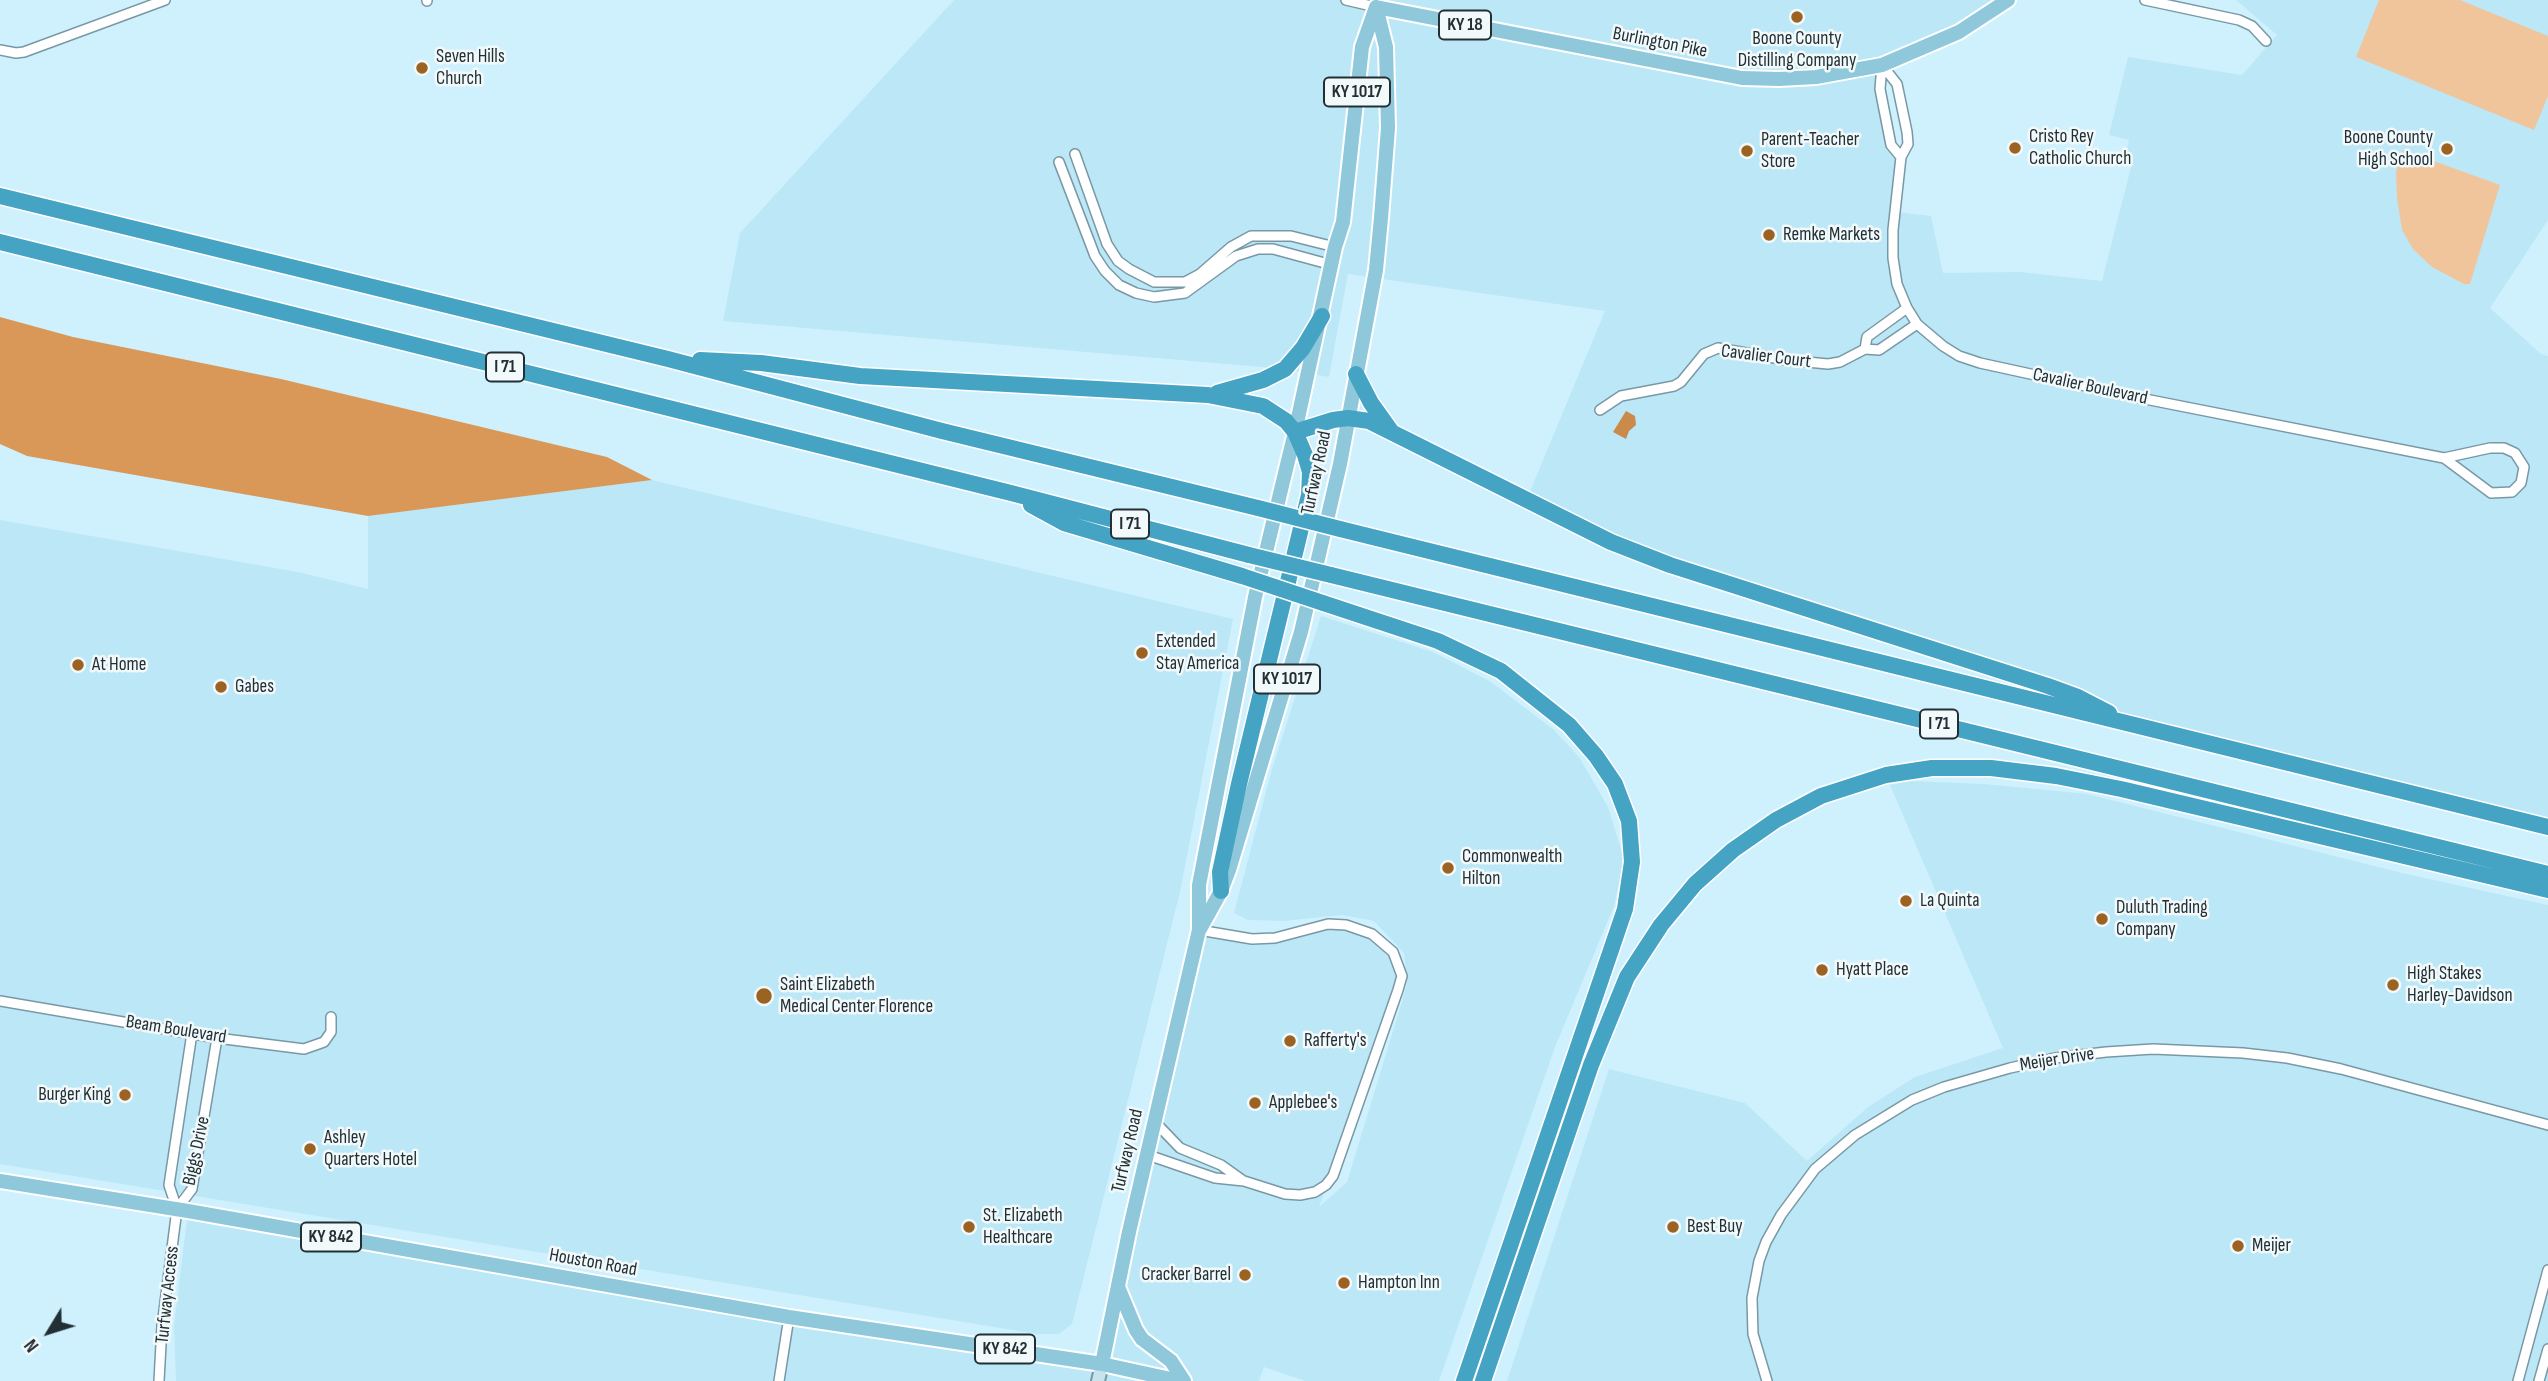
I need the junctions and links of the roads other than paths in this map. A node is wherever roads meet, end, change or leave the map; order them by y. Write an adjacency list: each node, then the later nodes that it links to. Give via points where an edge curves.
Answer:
1 (164, 0): 7 (street, via 24,52)
2 (1346, 0): 5 (street)
3 (2008, 0): 8 (main road, Burlington Pike / KY 18, via 1948,38)
4 (2145, 0): 6 (street, via 2239,20)
5 (1376, 4): 8 (main road, Burlington Pike / KY 18, via 1742,78 1816,77); 14 (main road, Turfway Road / KY 1017, via 1362,47 1343,222); 21 (main road, Turfway Road / KY 1017, via 1386,47 1388,128 1376,270)
6 (2266, 41)
7 (0, 50)
8 (1882, 65): 10 (street, Cavalier Boulevard, via 1880,89 1891,145); 10 (street, Cavalier Boulevard, via 1898,84 1908,132)
9 (1075, 154): 14 (street, via 1107,244 1118,261 1143,278 1185,282 1251,236 1291,236)
10 (1901, 157): 16 (street, Cavalier Boulevard, via 1893,258)
11 (1059, 162): 15 (street, via 1095,256 1119,285 1136,293 1154,297 1185,293 1236,256 1258,249)
12 (0, 196): 20 (highway, I 71)
13 (0, 242): 28 (highway, I 71)
14 (1335, 247): 15 (main road, Turfway Road / KY 1017)
15 (1332, 265): 17 (main road, Turfway Road / KY 1017)
16 (1907, 308): 18 (street, Cavalier Boulevard); 19 (street, Cavalier Court, via 1867,337)
17 (1322, 316): 22 (highway, via 1285,369 1240,388); 25 (main road, Turfway Road / KY 1017)
18 (1917, 324): 19 (street, Cavalier Court, via 1878,350); 27 (street, Cavalier Boulevard, via 1959,356 1980,363)
19 (1865, 349): 23 (street, Cavalier Court, via 1828,364 1718,348 1704,355 1674,386 1621,396)
20 (668, 359): 22 (highway, via 761,363 860,376); 29 (highway, I 71, bridge)
21 (1356, 374): 24 (main road, Turfway Road / KY 1017); 26 (highway)
22 (1208, 395): 25 (highway, via 1263,407)
23 (1600, 410)
24 (1348, 418): 25 (highway); 26 (highway, via 1369,421); 33 (main road, Turfway Road / KY 1017, via 1301,632)
25 (1295, 432): 33 (highway, via 1310,472 1309,495 1239,784 1220,872); 34 (main road, Turfway Road / KY 1017, via 1255,597 1201,873)
26 (1392, 433): 29 (highway, via 1611,542 2048,686)
27 (2444, 458): 27 (street, Cavalier Boulevard, via 2491,492 2512,492 2521,483 2524,467 2515,453 2504,448)
28 (1011, 493): 31 (highway, I 71, bridge); 54 (highway, bridge, via 1064,523 1438,641 1501,671 1569,725 1615,784 1629,821 1632,862 1625,909)
29 (2136, 727): 30 (highway, I 71)
30 (2548, 827)
31 (2548, 874)
32 (2548, 890): 55 (highway, via 2056,776 1991,768 1932,768 1886,775 1821,796 1732,850 1695,884 1627,977 1591,1065)
33 (1221, 891): 34 (main road, Turfway Road / KY 1017)
34 (1199, 930): 39 (main road, Turfway Road / KY 1017); 43 (street, via 1252,940 1328,924 1346,925 1384,942 1394,952 1402,976 1333,1176 1315,1192 1300,1195)
35 (0, 1001): 37 (street, Beam Boulevard)
36 (331, 1017): 38 (street, Beam Boulevard, via 331,1032 324,1042 304,1049)
37 (192, 1033): 38 (street, Beam Boulevard); 44 (street, Biggs Drive, via 169,1185)
38 (218, 1038): 44 (street, Biggs Drive, via 192,1189)
39 (1155, 1122): 41 (main road, Turfway Road / KY 1017); 43 (street, via 1180,1148 1221,1165)
40 (2548, 1125): 56 (street, Meijer Drive, via 2341,1069 2243,1053 2153,1049 2056,1058 1944,1087 1912,1100 1855,1135 1815,1170 1781,1215 1759,1261 1752,1298 1753,1334)
41 (1148, 1155): 43 (street, via 1215,1178); 46 (main road, Turfway Road / KY 1017)
42 (0, 1181): 44 (main road, Houston Road / KY 842)
43 (1244, 1181)
44 (177, 1209): 47 (main road, Houston Road / KY 842); 50 (street, Turfway Access)
45 (2548, 1270): 57 (street)
46 (1118, 1286): 49 (main road, Turfway Road / KY 1017); 53 (main road, via 1142,1339 1171,1361)
47 (789, 1317): 49 (main road, Houston Road / KY 842); 51 (street)
48 (2548, 1349): 58 (street)
49 (1102, 1364): 52 (main road, Turfway Road / KY 1017); 53 (main road, Houston Road / KY 842)
50 (159, 1381)
51 (779, 1381)
52 (1098, 1381)
53 (1182, 1381)
54 (1464, 1381)
55 (1483, 1381)
56 (1767, 1381)
57 (2518, 1381)
58 (2539, 1381)

